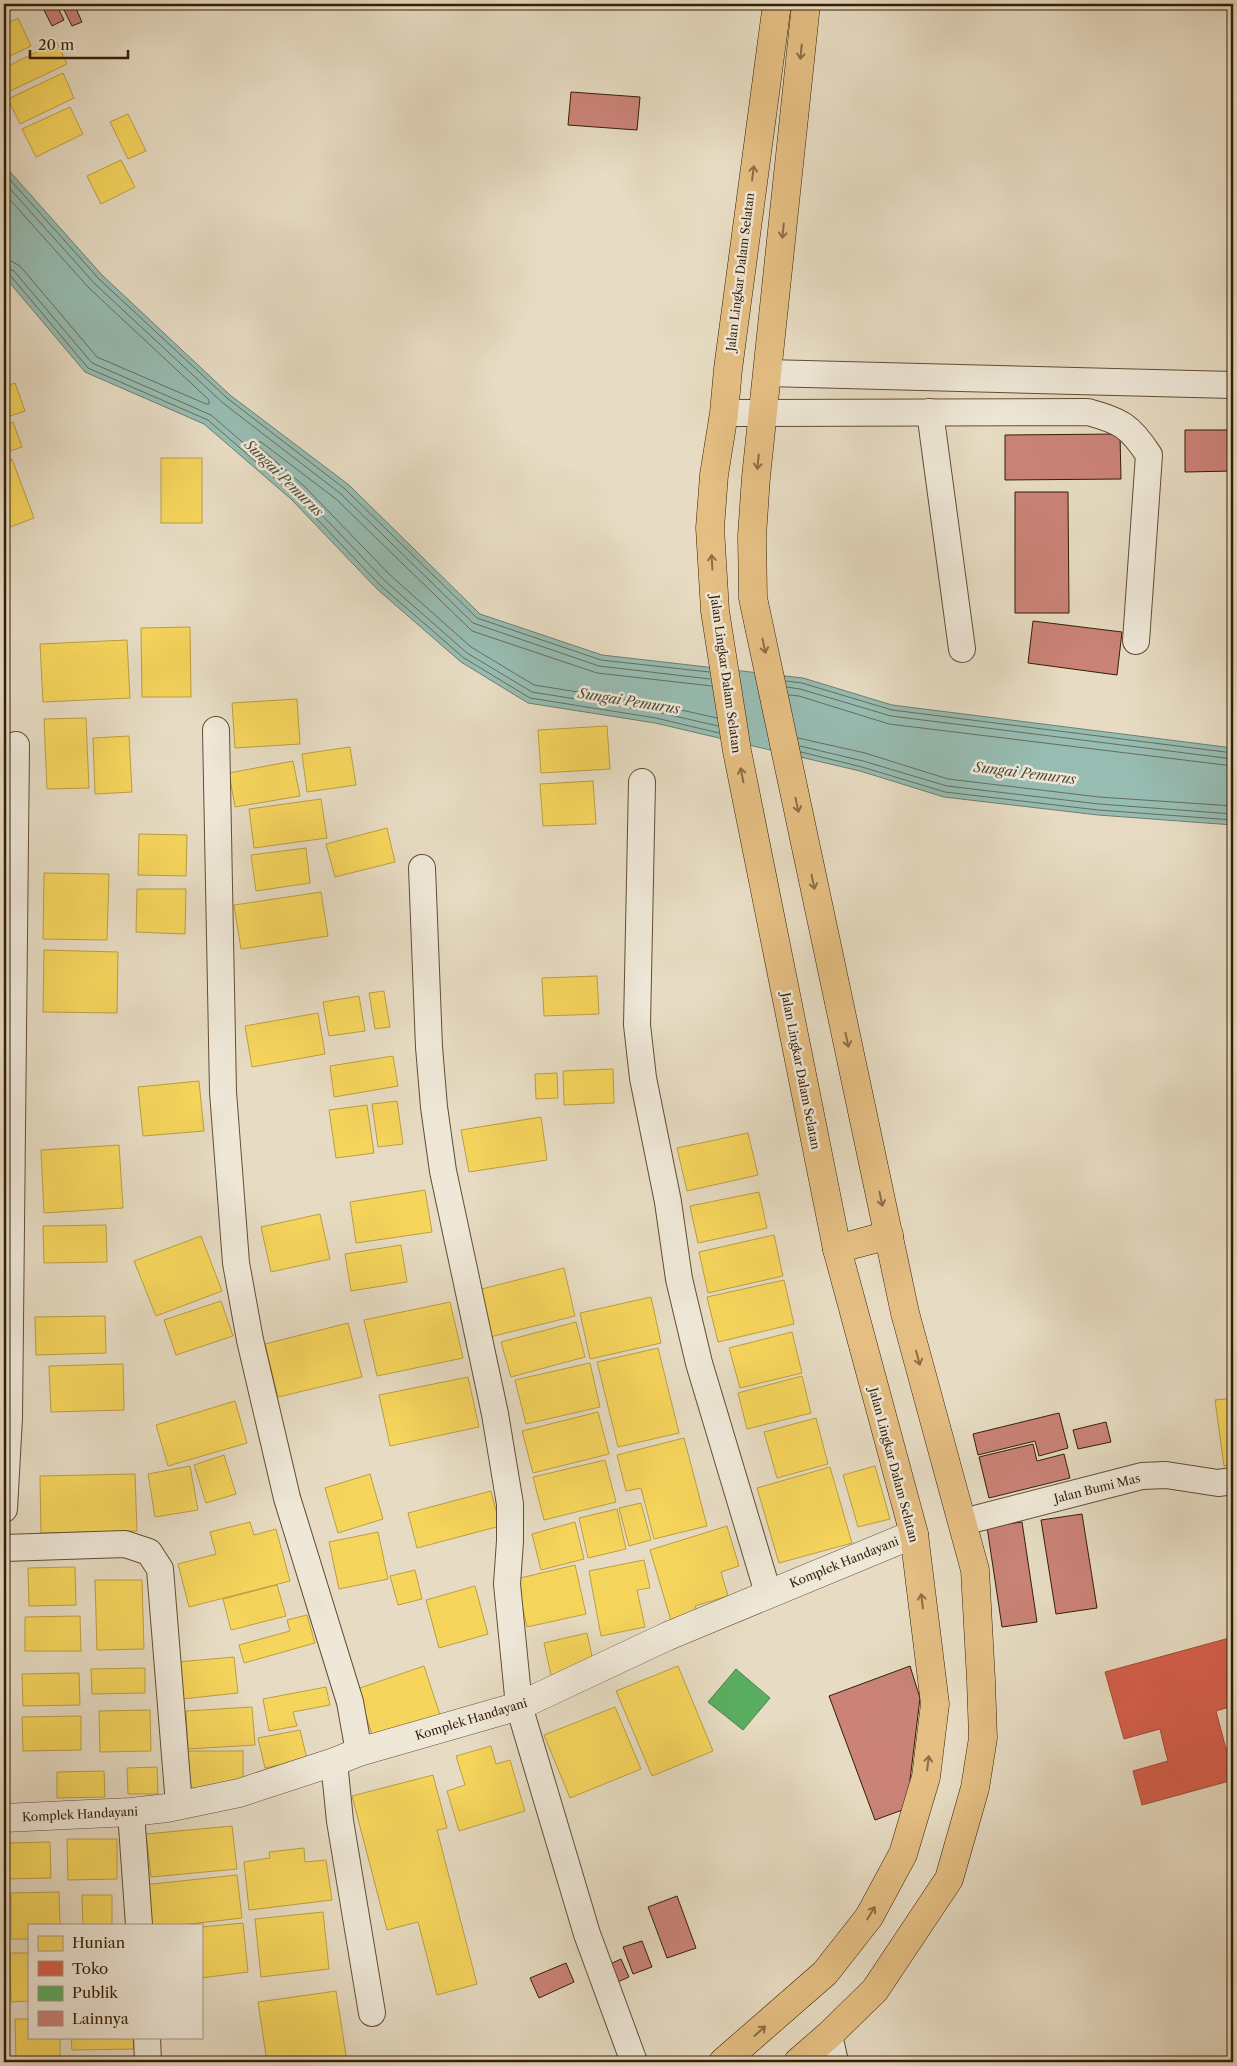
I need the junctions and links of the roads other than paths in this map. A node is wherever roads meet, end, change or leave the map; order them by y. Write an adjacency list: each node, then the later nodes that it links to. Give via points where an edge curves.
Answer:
1 (777, 4): 6 (main road, Jalan Lingkar Dalam Selatan, one-way to 1)
2 (806, 4): 3 (main road, one-way to 3)
3 (768, 373): 4 (street); 7 (main road)
4 (1233, 386)
5 (930, 412): 7 (street); 8 (street, via 1088,412 1112,418 1139,440 1149,455); 9 (street)
6 (724, 413): 7 (street); 16 (main road, Jalan Lingkar Dalam Selatan, one-way to 6, via 754,840 714,611 710,528)
7 (763, 414): 15 (main road, one-way to 15, via 752,536 754,598)
8 (1136, 641)
9 (962, 649)
10 (216, 730): 24 (street, via 224,1092 236,1263 250,1340 287,1498 350,1702)
11 (16, 744): 14 (street)
12 (642, 782): 22 (street, via 637,1025 643,1078 695,1344)
13 (422, 868): 23 (street, via 434,1107 443,1171 495,1414 510,1504 507,1584)
14 (8, 1020): 18 (street, via 9,1418)
15 (889, 1235): 16 (main road); 19 (main road, one-way to 19, via 906,1313)
16 (837, 1249): 20 (main road, Jalan Lingkar Dalam Selatan)
17 (1233, 1481): 19 (street, Jalan Bumi Mas, via 1218,1483 1166,1475 1142,1476)
18 (4, 1509)
19 (963, 1522): 31 (main road, via 975,1570 981,1680 982,1738 975,1788 949,1879 875,1990)
20 (914, 1534): 22 (street, Komplek Handayani); 35 (main road, Jalan Lingkar Dalam Selatan, one-way to 20, via 825,1973 869,1917 903,1854 926,1777 935,1704)
21 (4, 1548): 26 (street, via 125,1544 149,1552 156,1561 160,1569)
22 (768, 1593): 23 (street, Komplek Handayani)
23 (520, 1706): 24 (street, Komplek Handayani); 34 (street, via 587,1934)
24 (359, 1752): 25 (street, Komplek Handayani)
25 (334, 1762): 26 (street, Komplek Handayani, via 238,1793); 30 (street, via 340,1821)
26 (180, 1805): 27 (street, Komplek Handayani)
27 (131, 1812): 28 (street, Komplek Handayani); 29 (street)
28 (4, 1818)
29 (139, 1924)
30 (372, 2013)
31 (830, 2035): 36 (main road); 37 (street)
32 (146, 2038): 33 (street)
33 (148, 2062)
34 (634, 2062)
35 (722, 2062)
36 (798, 2062)
37 (835, 2062)

